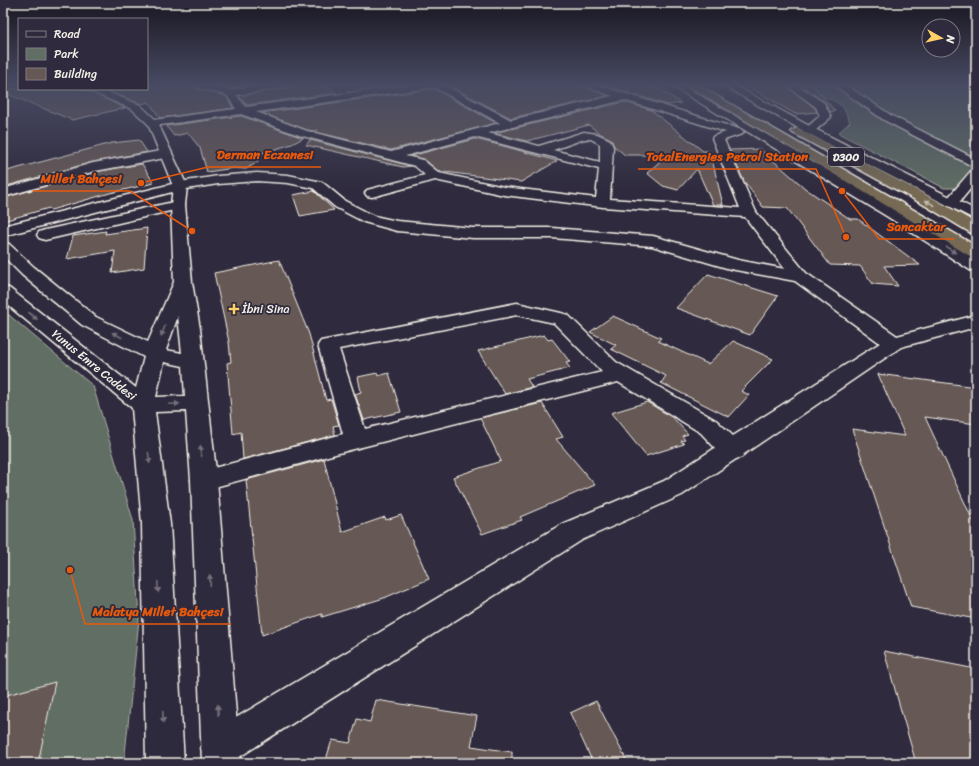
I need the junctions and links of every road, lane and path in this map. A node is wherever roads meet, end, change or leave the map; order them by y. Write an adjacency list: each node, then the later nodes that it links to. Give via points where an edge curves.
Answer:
1 (150, 120): 12 (street)
2 (171, 120): 12 (street)
3 (267, 120): 19 (street, via 303,133)
4 (502, 120): 13 (street)
5 (528, 120): 13 (street)
6 (703, 120): 14 (street)
7 (725, 120): 14 (street)
8 (750, 120): 34 (highway, D300)
9 (783, 120): 15 (highway, D300)
10 (822, 120): 15 (street)
11 (891, 120): 20 (street)
12 (152, 122): 18 (street)
13 (510, 124): 16 (street)
14 (742, 131): 30 (street, via 718,138); 35 (street, one-way to 35, via 893,214)
15 (806, 132): 29 (street); 31 (highway, D300, one-way to 15)
16 (476, 133): 17 (street); 19 (street)
17 (540, 150): 21 (street); 21 (street, via 586,135 596,136 606,142)
18 (166, 154): 24 (street); 25 (street, via 93,167)
19 (392, 156): 23 (street, via 419,163)
20 (976, 164)
21 (606, 166): 27 (street)
22 (976, 174): 29 (street)
23 (435, 176): 26 (street); 27 (street, via 504,191)
24 (180, 186): 28 (street); 32 (street); 36 (street, via 256,177 304,181 317,185 340,204 369,219 397,226 473,233 552,233 653,241 736,265)
25 (3, 193)
26 (372, 194)
27 (603, 203): 30 (street)
28 (178, 205): 33 (street); 37 (street)
29 (967, 209)
30 (749, 213): 36 (street)
31 (976, 230)
32 (3, 231)
33 (3, 246): 41 (street, one-way to 33, via 89,321 28,271)
34 (973, 251)
35 (976, 266)
36 (800, 277): 40 (street)
37 (183, 282): 41 (street, one-way to 41); 42 (street)
38 (3, 292): 45 (street, Yunus Emre Caddesi, one-way to 45)
39 (976, 320): 40 (street)
40 (894, 343): 47 (street)
41 (155, 354): 42 (street); 45 (street)
42 (192, 361): 44 (street)
43 (620, 375): 46 (street); 46 (street, via 608,367 561,319 517,309 328,345 356,437); 47 (street, via 709,427)
44 (196, 403): 45 (street, Yunus Emre Caddesi, one-way to 44); 48 (street, one-way to 44)
45 (143, 405): 50 (street, one-way to 50, via 156,524)
46 (350, 441): 48 (street)
47 (733, 450): 49 (street, via 673,488 572,532)
48 (204, 480): 49 (street, one-way to 48)
49 (220, 756)
50 (165, 763)

